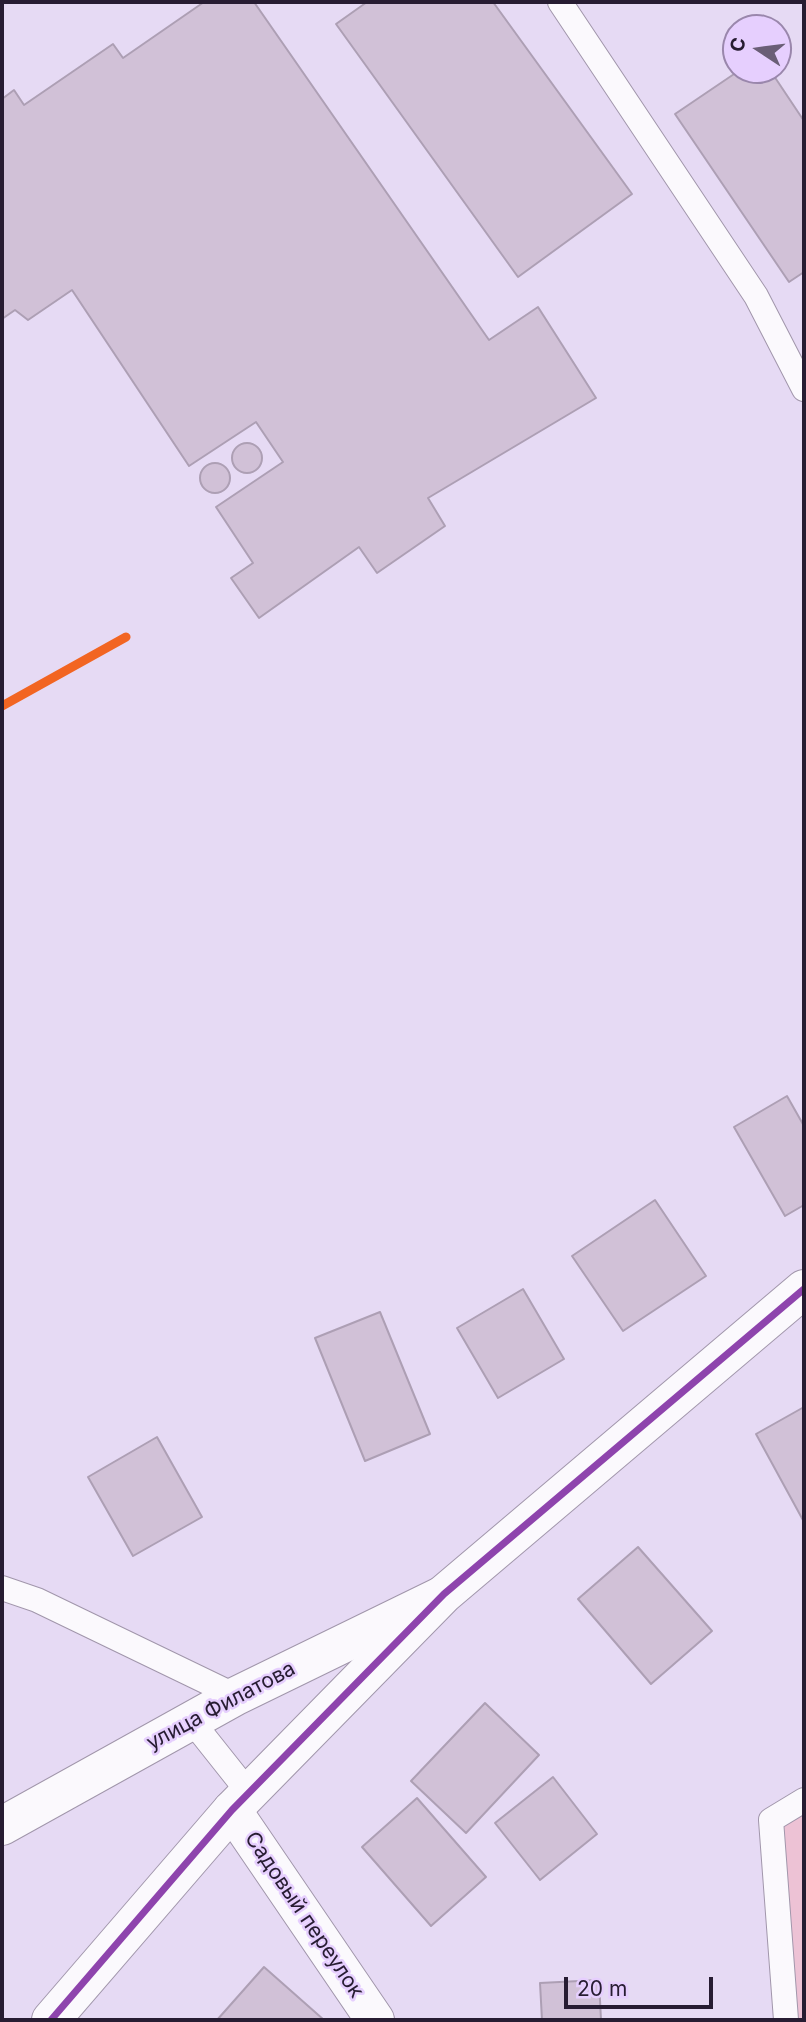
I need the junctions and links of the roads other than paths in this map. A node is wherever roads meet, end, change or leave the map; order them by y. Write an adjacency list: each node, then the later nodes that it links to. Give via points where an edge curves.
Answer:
1 (560, 2): 2 (lane, via 756,296)
2 (804, 389)
3 (804, 1289): 5 (main road)
4 (2, 1588): 6 (lane, via 37,1600)
5 (444, 1594): 6 (main road, улица Филатова); 9 (main road)
6 (236, 1696): 7 (main road, улица Филатова)
7 (191, 1720): 9 (lane); 10 (main road, улица Филатова)
8 (804, 1800): 13 (lane, via 771,1820)
9 (240, 1802): 11 (main road); 12 (main road, Садовый переулок)
10 (2, 1826)
11 (51, 2020)
12 (375, 2020)
13 (786, 2020)

